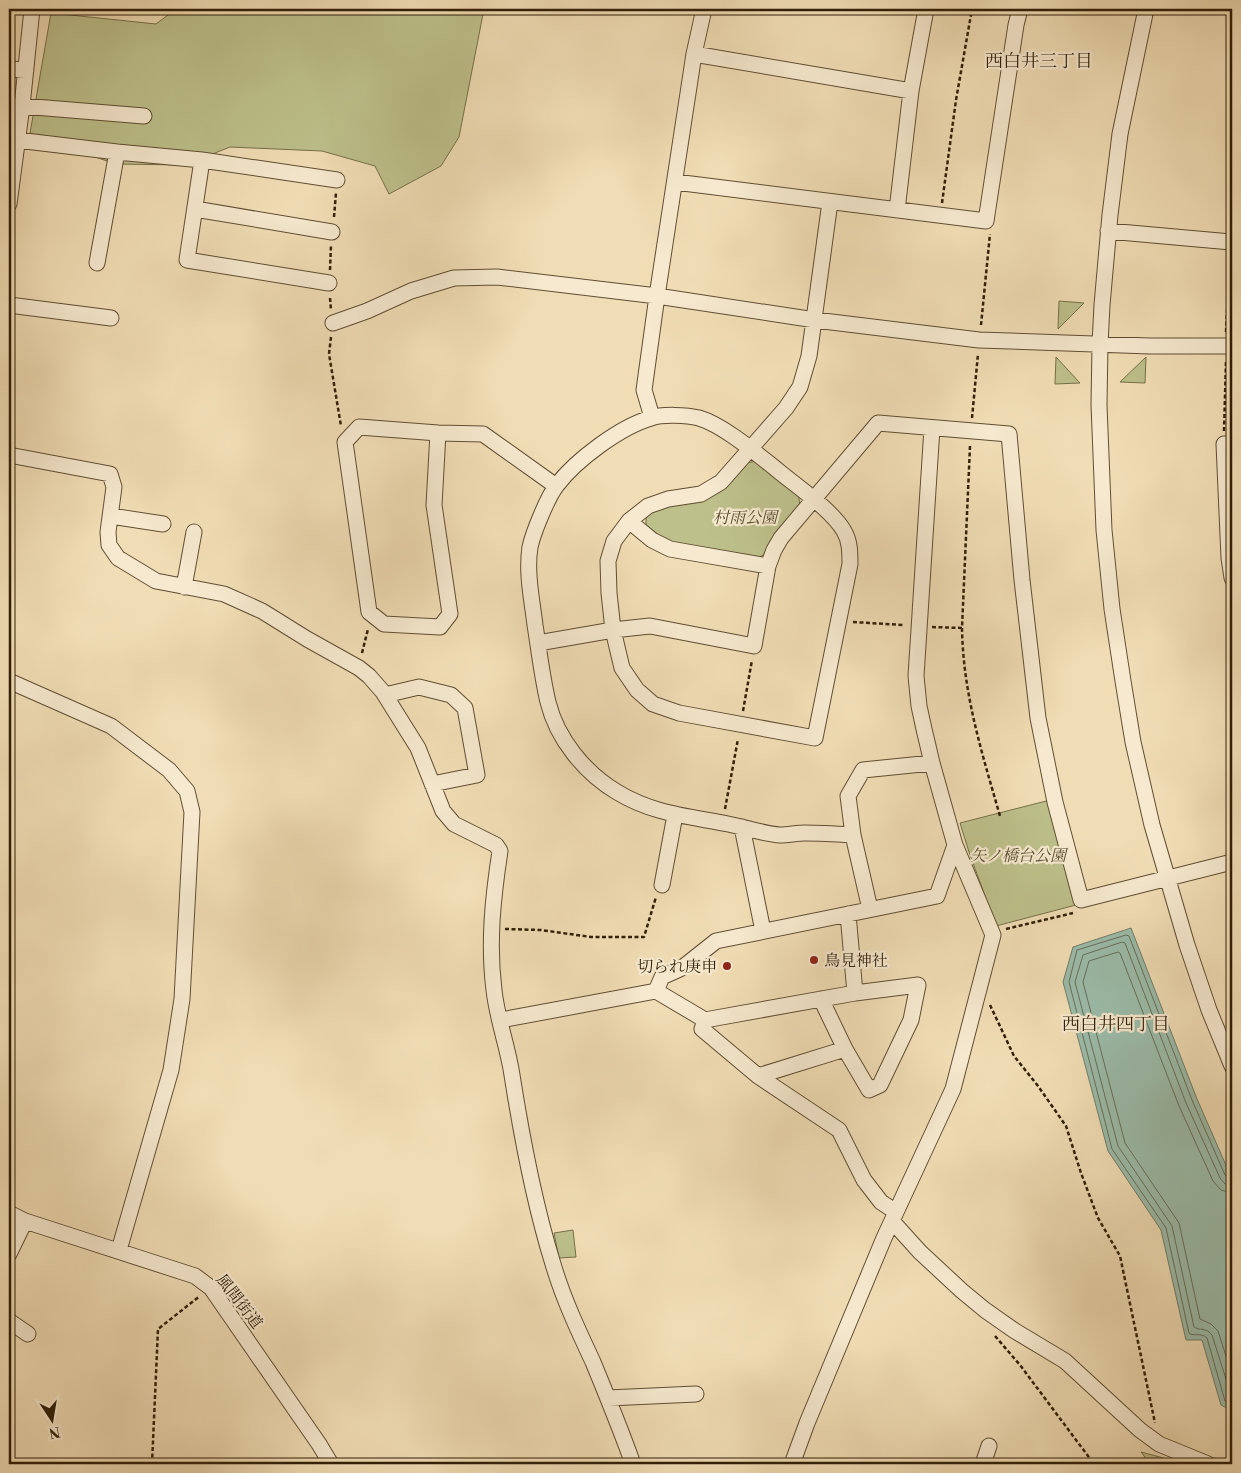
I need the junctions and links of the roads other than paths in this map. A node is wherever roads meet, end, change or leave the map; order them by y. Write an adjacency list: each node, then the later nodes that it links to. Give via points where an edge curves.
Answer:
1 (32, 9): 8 (street)
2 (704, 9): 6 (street)
3 (926, 9): 9 (street)
4 (1020, 9): 20 (street, via 986,221)
5 (1146, 9): 21 (street, via 1120,134)
6 (694, 54): 9 (street); 16 (street)
7 (9, 69): 8 (street)
8 (26, 70): 10 (street)
9 (911, 91): 20 (street)
10 (22, 106): 11 (street); 12 (street)
11 (144, 116)
12 (18, 140): 13 (street); 18 (street)
13 (117, 152): 14 (street); 24 (street)
14 (202, 160): 15 (street); 19 (street)
15 (338, 180)
16 (675, 182): 17 (street); 26 (street)
17 (830, 202): 20 (street); 29 (street)
18 (9, 204)
19 (194, 209): 22 (street); 25 (street, via 187,260)
20 (897, 210)
21 (1108, 231): 23 (street); 31 (street)
22 (332, 232)
23 (1232, 244)
24 (97, 263)
25 (329, 283)
26 (657, 296): 29 (street); 30 (street, via 497,277 454,278 411,291); 33 (street, via 644,390)
27 (9, 306): 28 (street)
28 (111, 318)
29 (815, 320): 31 (street, via 979,340); 37 (street, via 800,387)
30 (333, 323)
31 (1100, 344): 32 (street); 59 (street, via 1104,530 1112,610 1133,742)
32 (1228, 346)
33 (652, 417): 37 (street, via 699,418 718,426); 39 (street, via 619,432 585,457)
34 (932, 428): 40 (street, via 878,423); 52 (street, via 916,676); 59 (street, via 1010,434 1038,718 1055,802 1081,900)
35 (438, 432): 35 (street, via 434,505 450,614 440,627 384,624 370,612 345,442 359,427); 39 (street, via 483,434)
36 (1228, 444): 46 (street)
37 (750, 448): 40 (street); 42 (street, via 722,482 701,494 648,506)
38 (9, 455): 41 (street, via 110,474 114,487)
39 (556, 486): 49 (street, via 530,547 529,581)
40 (814, 499): 45 (street, via 781,538); 48 (street, via 845,532 850,549 850,564 815,738 679,713 653,704 637,690 622,668)
41 (110, 516): 43 (street); 47 (street, via 109,545 118,558 156,581)
42 (629, 521): 45 (street, via 652,540 670,549); 48 (street, via 614,541 608,561)
43 (163, 524)
44 (194, 532): 47 (street)
45 (768, 566): 48 (street, via 754,646 650,626)
46 (1232, 578)
47 (184, 587): 51 (street, via 224,594 262,611 358,668)
48 (613, 630): 49 (street)
49 (538, 643): 54 (street, via 548,703 562,736 581,762 595,777 617,792 643,806)
50 (9, 681): 75 (street, via 111,726 169,770 187,790 192,812 182,999 171,1070)
51 (385, 695): 53 (street, via 418,748); 53 (street, via 419,687 451,695 465,708 477,775)
52 (932, 763): 56 (street, via 863,770 848,796); 57 (street)
53 (432, 784): 67 (street, via 454,824 496,845 500,851 491,929 494,992)
54 (675, 815): 55 (street); 60 (street)
55 (742, 827): 56 (street, via 779,835); 63 (street)
56 (853, 834): 61 (street)
57 (955, 844): 61 (street, via 937,896); 73 (street, via 993,934 953,1089)
58 (1232, 862): 59 (street)
59 (1167, 878): 70 (street, via 1209,1010)
60 (662, 885)
61 (870, 909): 62 (street)
62 (848, 914): 63 (street); 65 (street)
63 (763, 931): 64 (street, via 716,941 682,968 662,977)
64 (656, 991): 67 (street); 68 (street)
65 (856, 993): 66 (street); 69 (street, via 918,986 911,1020 880,1085 869,1090)
66 (821, 999): 68 (street); 69 (street)
67 (500, 1020): 80 (street, via 536,1200 553,1264)
68 (705, 1020): 71 (street, via 702,1029)
69 (845, 1049): 71 (street)
70 (1232, 1066)
71 (758, 1076): 73 (street, via 838,1130 864,1180)
72 (9, 1213): 74 (street, 風間街道)
73 (894, 1216): 82 (street, via 806,1422); 86 (street, via 920,1252 985,1310 1065,1361 1140,1430 1160,1444)
74 (25, 1221): 75 (street, 風間街道); 76 (street)
75 (119, 1250): 83 (street, 風間街道, via 195,1276 212,1288)
76 (9, 1254)
77 (9, 1320): 78 (street)
78 (28, 1334)
79 (696, 1394): 80 (street)
80 (608, 1398): 84 (street)
81 (989, 1446): 85 (street)
82 (797, 1462)
83 (331, 1464)
84 (634, 1464)
85 (983, 1464)
86 (1208, 1464)

